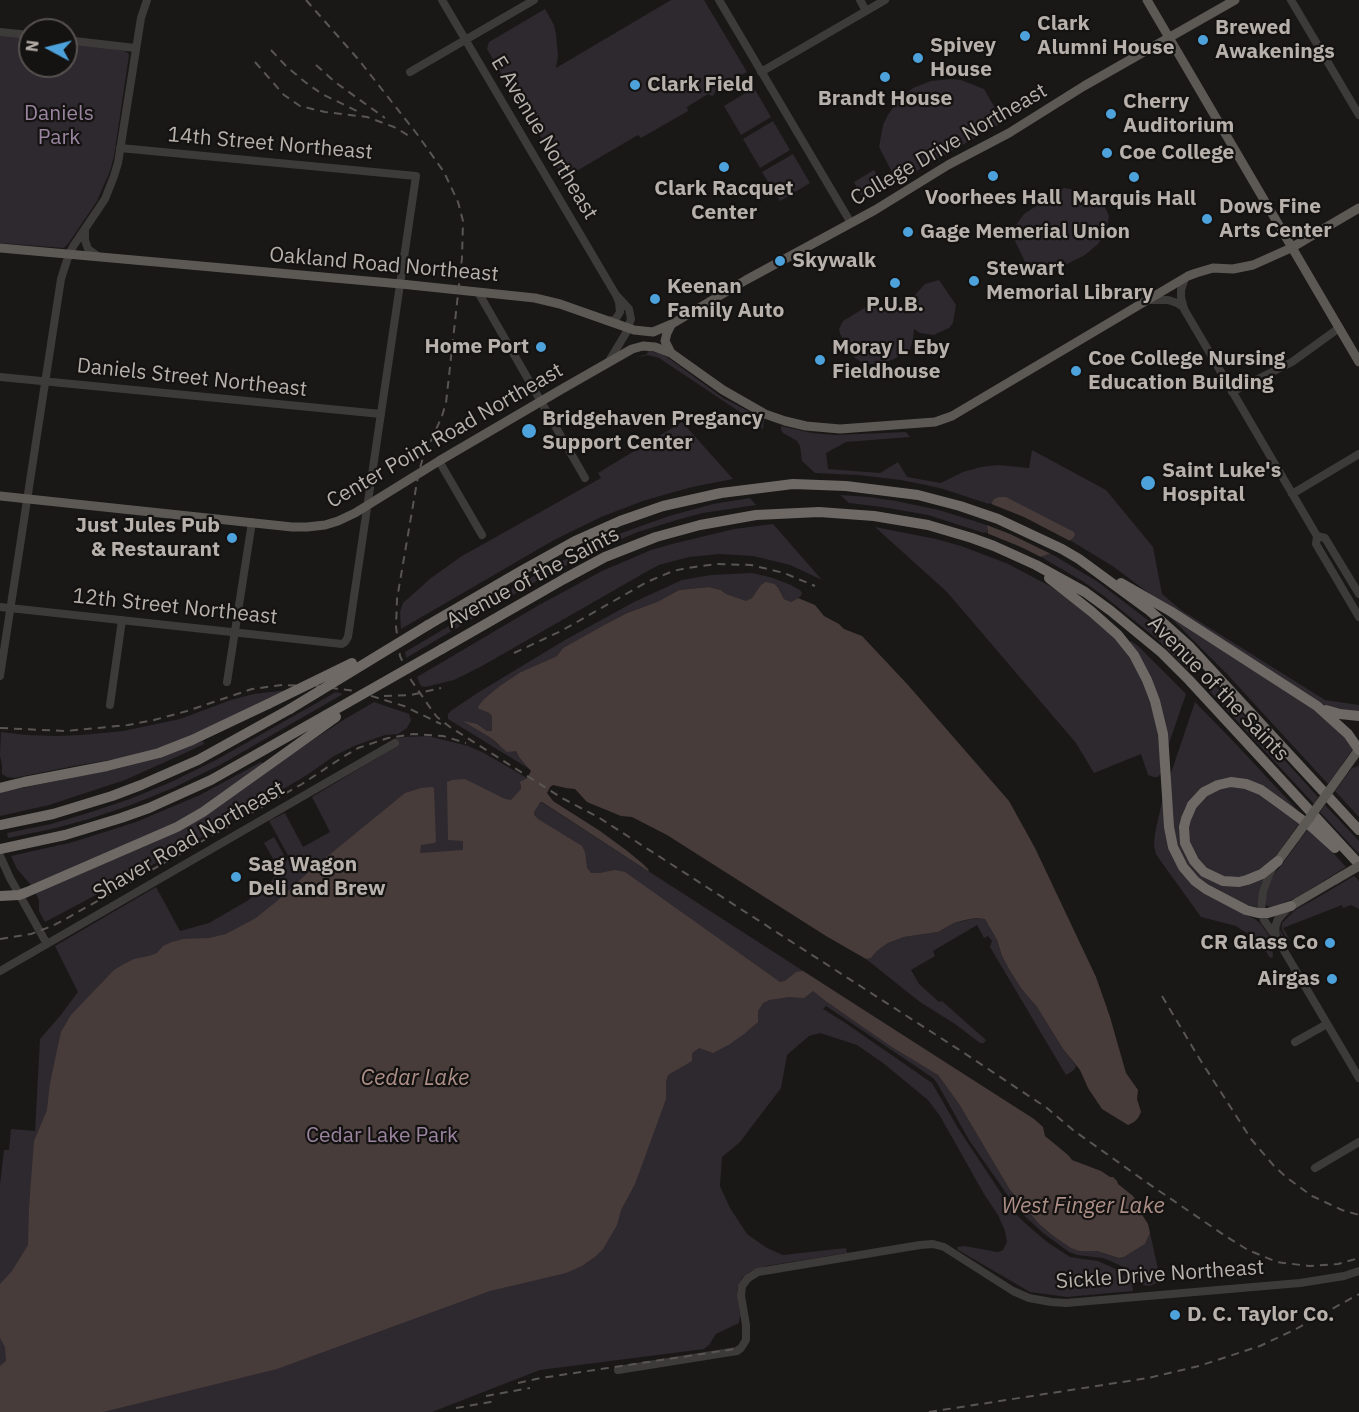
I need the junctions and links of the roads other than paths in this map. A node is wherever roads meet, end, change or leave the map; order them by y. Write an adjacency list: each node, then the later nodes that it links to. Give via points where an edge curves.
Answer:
1 (147, 0): 16 (street)
2 (441, 0): 15 (street, E Avenue Northeast)
3 (534, 0): 15 (street)
4 (719, 0): 18 (street)
5 (860, 0): 10 (street)
6 (885, 0): 10 (street)
7 (1147, 0): 13 (main road)
8 (1235, 0): 13 (main road, College Drive Northeast)
9 (1291, 0): 19 (street)
10 (866, 11): 18 (street)
11 (0, 32): 12 (street)
12 (18, 34)
13 (1170, 38): 22 (main road, College Drive Northeast); 25 (main road)
14 (78, 41): 16 (street)
15 (465, 41): 17 (street); 32 (street, E Avenue Northeast)
16 (135, 48): 20 (street)
17 (410, 72)
18 (761, 72): 22 (street)
19 (1359, 115)
20 (120, 148): 23 (street, via 108,194); 30 (street, 14th Street Northeast, via 416,176)
21 (1359, 208): 25 (main road)
22 (851, 224): 29 (main road, College Drive Northeast)
23 (86, 226): 26 (street); 27 (street, via 86,244)
24 (0, 248): 26 (main road, Oakland Road Northeast)
25 (1291, 248): 28 (main road, via 1253,265 1213,268); 38 (main road)
26 (69, 254): 27 (main road, Oakland Road Northeast); 43 (street, via 61,279)
27 (100, 257): 30 (main road, Oakland Road Northeast)
28 (1185, 278): 33 (main road); 34 (street, via 1181,290)
29 (746, 280): 36 (main road, Oakland Road Northeast)
30 (401, 284): 31 (main road, Oakland Road Northeast); 46 (street)
31 (478, 292): 35 (main road, Oakland Road Northeast, via 542,299); 45 (street)
32 (616, 295): 35 (street, via 620,312 615,320); 37 (street, E Avenue Northeast, via 629,309)
33 (1149, 300): 34 (street, via 1168,300); 39 (main road, via 952,416 924,423 840,429 785,421 732,395)
34 (1184, 309): 44 (street)
35 (606, 321): 37 (main road, Oakland Road Northeast)
36 (672, 324): 37 (main road, Oakland Road Northeast, via 653,332); 39 (main road, via 665,341)
37 (628, 328): 41 (street)
38 (1339, 328): 40 (main road); 44 (street, via 1292,362)
39 (670, 353): 41 (main road, Center Point Road Northeast, via 643,346)
40 (1359, 362)
41 (606, 364): 45 (main road, Center Point Road Northeast)
42 (0, 377): 43 (street, Daniels Street Northeast)
43 (45, 382): 46 (street, Daniels Street Northeast); 52 (street)
44 (1232, 392): 50 (street)
45 (541, 401): 48 (main road, Center Point Road Northeast); 49 (street)
46 (381, 414): 53 (street)
47 (1359, 454): 50 (street)
48 (439, 461): 53 (main road, Center Point Road Northeast); 55 (street)
49 (585, 478)
50 (1292, 494): 56 (street)
51 (0, 496): 52 (main road, Center Point Road Northeast)
52 (27, 499): 54 (main road, Center Point Road Northeast); 61 (street)
53 (368, 506): 54 (main road, Center Point Road Northeast, via 325,525 292,527); 64 (street, 12th Street Northeast, via 345,642)
54 (252, 522): 64 (street)
55 (482, 535)
56 (1317, 536): 59 (street, via 1325,538); 62 (street, via 1316,544)
57 (1079, 559): 65 (highway, Avenue of the Saints, bridge, via 998,519 918,495 813,484 773,486 663,506 620,521 545,557); 69 (highway, via 1170,611); 78 (highway, Avenue of the Saints, via 1150,611 1189,646)
58 (1036, 565): 70 (highway, Avenue of the Saints, bridge, via 972,538 899,520 819,512 741,517 677,531 605,557 375,686); 82 (highway, Avenue of the Saints, via 1085,592 1162,653); 86 (highway, via 1118,635 1147,680 1163,734 1169,827 1183,867 1216,895 1246,910)
59 (1359, 594)
60 (0, 607): 61 (street, 12th Street Northeast)
61 (10, 608): 63 (street, 12th Street Northeast); 66 (street)
62 (1359, 617)
63 (122, 620): 64 (street, 12th Street Northeast); 68 (street)
64 (234, 632): 67 (street)
65 (394, 645): 75 (highway, bridge, via 192,741 107,766); 77 (highway, Avenue of the Saints, bridge, via 198,760 85,804)
66 (0, 676)
67 (227, 681)
68 (110, 705)
69 (1317, 706): 71 (highway); 73 (highway, via 1348,734)
70 (331, 716): 79 (highway, Avenue of the Saints, via 149,808 65,835); 83 (highway, via 203,812 177,827)
71 (1359, 716)
72 (395, 743): 88 (street, Shaver Road Northeast)
73 (1359, 750): 81 (main road, bridge)
74 (0, 781): 75 (highway)
75 (24, 782): 76 (highway)
76 (0, 788)
77 (0, 825)
78 (1359, 830)
79 (0, 849)
80 (0, 856): 83 (street)
81 (1278, 861): 82 (highway, via 1262,874 1239,882 1223,881 1204,872 1190,855 1184,836 1192,805 1218,785 1239,782 1254,786); 86 (street, via 1265,884)
82 (1359, 867): 85 (main road, bridge)
83 (18, 894): 84 (highway); 88 (street)
84 (0, 896)
85 (1291, 906): 86 (highway); 87 (street, via 1278,919)
86 (1262, 913): 87 (street)
87 (1275, 937): 90 (street)
88 (46, 944): 89 (street, Shaver Road Northeast)
89 (0, 971)
90 (1327, 1024): 91 (street); 92 (street)
91 (1295, 1042)
92 (1359, 1078)
93 (1359, 1142): 94 (street)
94 (1315, 1168)
95 (1359, 1271): 96 (street, Sickle Drive Northeast, via 1300,1283 1066,1303 1029,1298 944,1247 920,1245 758,1272 742,1286 746,1340 741,1348)
96 (618, 1370)

